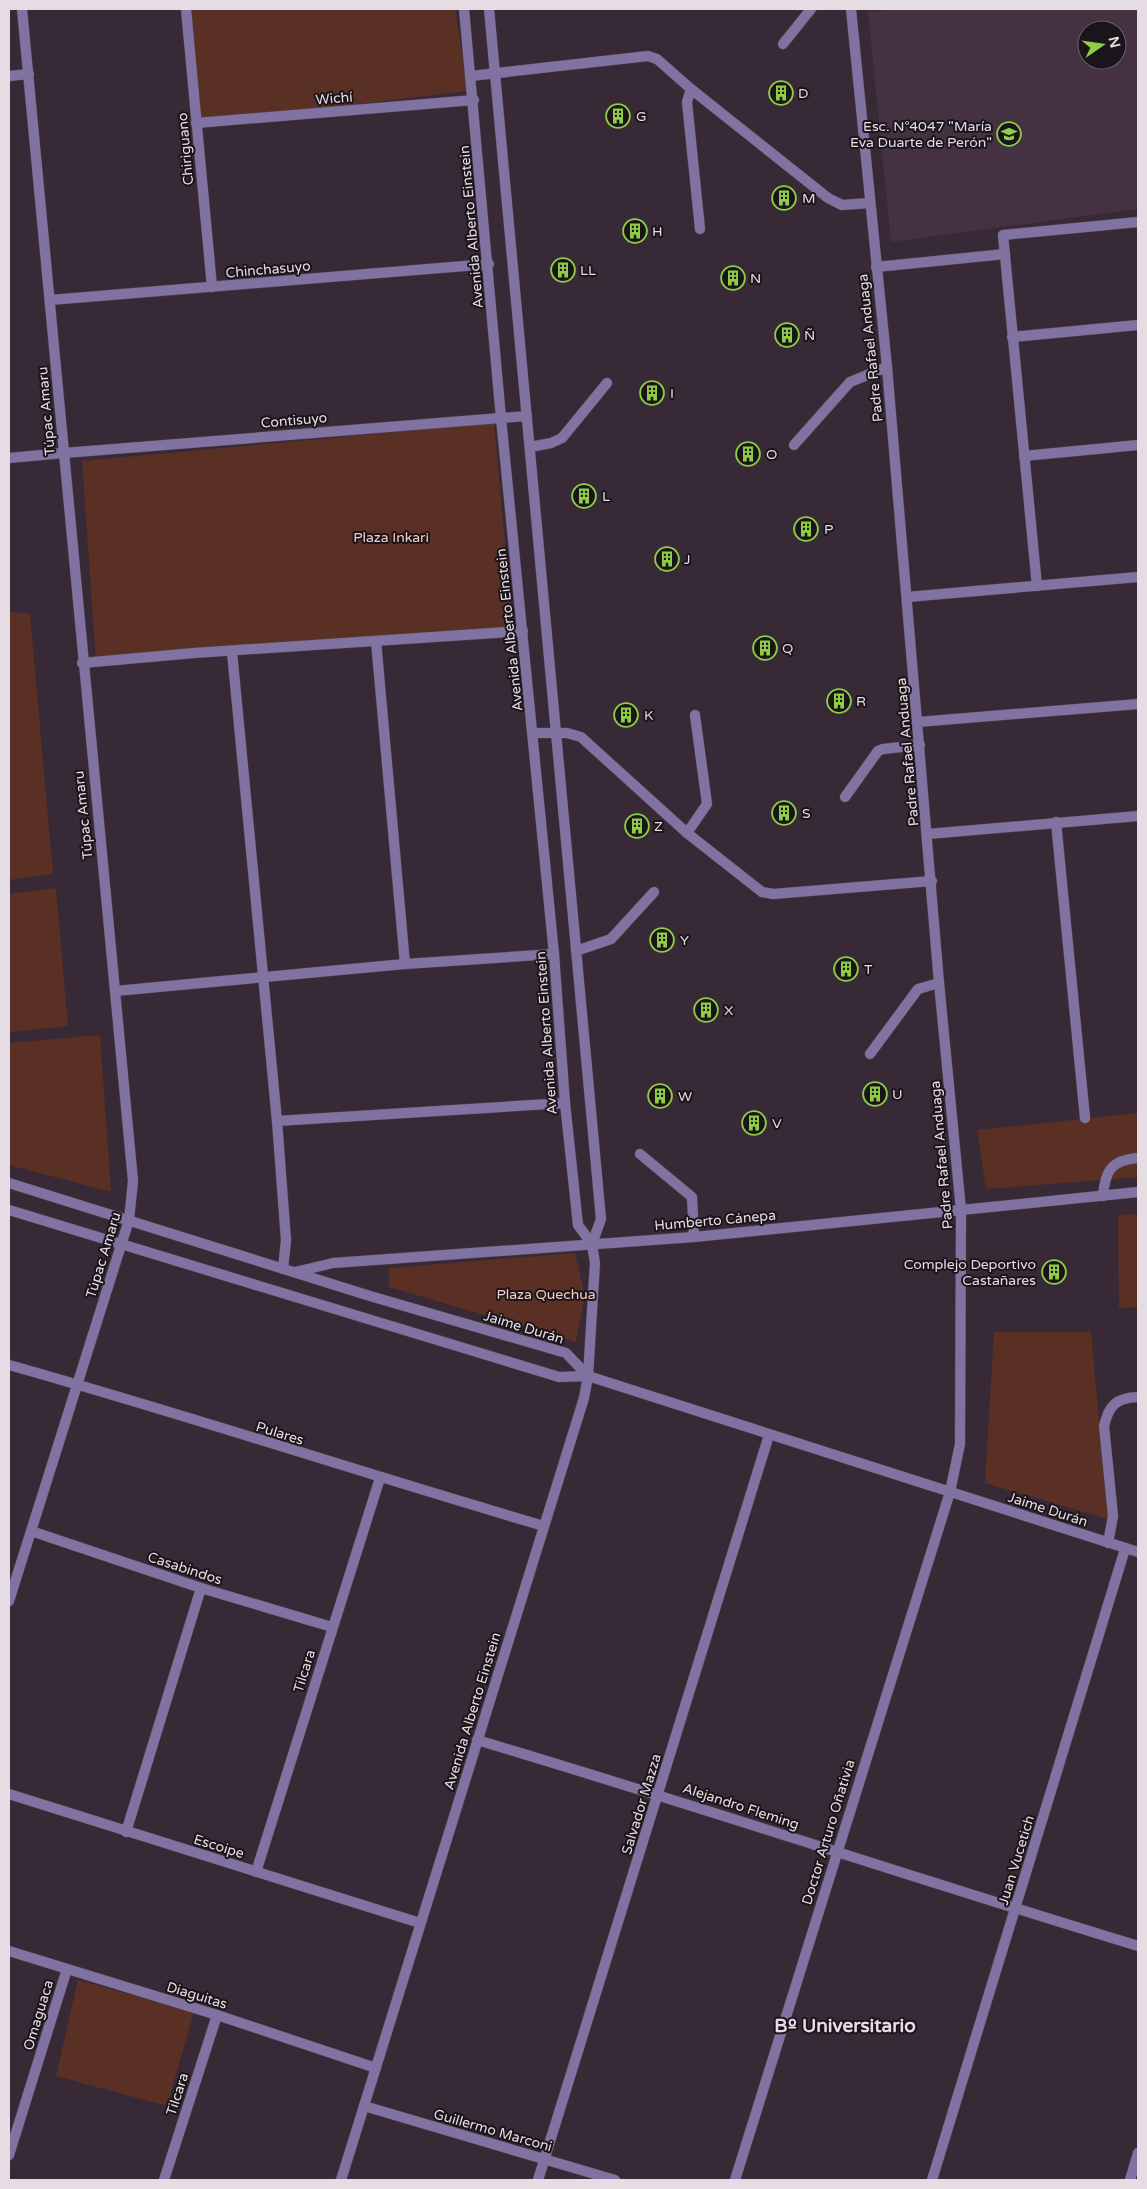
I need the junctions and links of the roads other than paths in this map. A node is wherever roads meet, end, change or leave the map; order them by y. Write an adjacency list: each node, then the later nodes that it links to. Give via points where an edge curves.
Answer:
1 (22, 9): 9 (street, Túpac Amaru)
2 (186, 9): 14 (street, Chiriguano)
3 (464, 9): 11 (street, Avenida Alberto Einstein)
4 (489, 9): 8 (street, Avenida Alberto Einstein)
5 (811, 9): 7 (street)
6 (851, 9): 15 (street, Padre Rafael Anduaga)
7 (783, 44)
8 (495, 73): 11 (street); 12 (street, via 648,56); 27 (street, Avenida Alberto Einstein)
9 (29, 74): 10 (street); 22 (street, Túpac Amaru)
10 (9, 76)
11 (471, 76): 13 (street, Avenida Alberto Einstein)
12 (690, 88): 15 (street, via 828,198 842,205); 17 (street, via 688,102)
13 (474, 100): 14 (street, Wichí); 19 (street, Avenida Alberto Einstein)
14 (196, 123): 21 (street, Chiriguano)
15 (870, 203): 20 (street, Padre Rafael Anduaga)
16 (1138, 222): 18 (street, via 1003,235)
17 (700, 229)
18 (1005, 254): 20 (street); 24 (street)
19 (488, 264): 21 (street, Chinchasuyo); 28 (street, Avenida Alberto Einstein)
20 (876, 267): 25 (street, Padre Rafael Anduaga)
21 (212, 287): 22 (street, Chinchasuyo)
22 (50, 300): 32 (street, Túpac Amaru)
23 (1138, 325): 24 (street)
24 (1012, 337): 33 (street)
25 (887, 367): 29 (street, via 850,382); 37 (street, Padre Rafael Anduaga)
26 (607, 383): 31 (street, via 562,438)
27 (527, 416): 28 (street, Contisuyo); 31 (street, Avenida Alberto Einstein)
28 (501, 418): 32 (street, Contisuyo); 38 (street, Avenida Alberto Einstein)
29 (794, 445)
30 (1138, 445): 33 (street)
31 (530, 447): 45 (street, Avenida Alberto Einstein)
32 (64, 452): 34 (street, Contisuyo); 41 (street, Túpac Amaru)
33 (1024, 456): 36 (street)
34 (9, 458)
35 (1138, 577): 36 (street)
36 (1037, 586): 37 (street)
37 (907, 596): 44 (street, Padre Rafael Anduaga)
38 (523, 632): 39 (street); 46 (street, Avenida Alberto Einstein)
39 (376, 641): 40 (street); 57 (street)
40 (232, 652): 41 (street); 58 (street)
41 (82, 663): 60 (street, Túpac Amaru)
42 (1138, 704): 44 (street)
43 (696, 715): 51 (street, via 707,804)
44 (918, 722): 47 (street, Padre Rafael Anduaga)
45 (555, 732): 46 (street); 51 (street, via 581,737); 55 (street, Avenida Alberto Einstein)
46 (533, 733): 56 (street, Avenida Alberto Einstein)
47 (920, 745): 48 (street, via 878,752); 52 (street, Padre Rafael Anduaga)
48 (845, 797)
49 (1138, 816): 50 (street)
50 (1056, 822): 52 (street); 63 (street)
51 (687, 833): 53 (street, via 762,892 773,894)
52 (928, 834): 53 (street, Padre Rafael Anduaga)
53 (932, 881): 59 (street, Padre Rafael Anduaga)
54 (654, 892): 55 (street, via 611,939)
55 (576, 951): 75 (street, Avenida Alberto Einstein, via 601,1219)
56 (554, 954): 57 (street); 62 (street, Avenida Alberto Einstein)
57 (406, 964): 58 (street)
58 (264, 977): 60 (street); 64 (street)
59 (940, 983): 61 (street, via 918,989); 71 (street, Padre Rafael Anduaga)
60 (115, 991): 72 (street, Túpac Amaru, via 133,1181)
61 (870, 1054)
62 (565, 1103): 64 (street); 75 (street, Avenida Alberto Einstein, via 578,1225)
63 (1085, 1118)
64 (277, 1121): 76 (street, via 286,1240)
65 (640, 1154): 73 (street, via 692,1196)
66 (1138, 1158): 69 (street, via 1117,1163 1109,1171)
67 (9, 1183): 72 (street, Jaime Durán)
68 (1138, 1192): 69 (street, Humberto Cánepa)
69 (1103, 1196): 71 (street, Humberto Cánepa)
70 (9, 1210): 74 (street)
71 (961, 1210): 73 (street, Humberto Cánepa); 84 (street, Padre Rafael Anduaga, via 960,1444)
72 (129, 1220): 74 (street, Túpac Amaru); 76 (street, Jaime Durán)
73 (694, 1237): 75 (street, Humberto Cánepa)
74 (122, 1243): 79 (street, via 559,1377); 80 (street, Túpac Amaru)
75 (592, 1244): 77 (street, Humberto Cánepa, via 333,1263); 79 (street, Avenida Alberto Einstein, via 595,1277)
76 (283, 1269): 77 (street, Jaime Durán)
77 (295, 1272): 79 (street, Jaime Durán, via 566,1353)
78 (9, 1366): 80 (street, Pulares)
79 (588, 1376): 82 (street, Jaime Durán); 85 (street, Avenida Alberto Einstein)
80 (77, 1384): 83 (street, Pulares); 86 (street, Túpac Amaru)
81 (1138, 1397): 87 (street, via 1112,1406 1104,1426 1113,1516)
82 (769, 1435): 84 (street, Jaime Durán); 95 (street, Salvador Mazza)
83 (380, 1478): 85 (street, Pulares); 92 (street, Tilcara)
84 (950, 1492): 87 (street, Jaime Durán); 97 (street, Doctor Arturo Oñativia)
85 (544, 1526): 93 (street, Avenida Alberto Einstein)
86 (31, 1531): 90 (street, Casabindos); 91 (street, Túpac Amaru)
87 (1108, 1543): 88 (street, Jaime Durán)
88 (1125, 1549): 89 (street, Jaime Durán); 99 (street, Juan Vucetich)
89 (1138, 1552)
90 (200, 1588): 92 (street, Casabindos); 96 (street)
91 (9, 1601)
92 (332, 1627): 98 (street, Tilcara)
93 (478, 1740): 95 (street, Alejandro Fleming); 100 (street, Avenida Alberto Einstein)
94 (9, 1794): 96 (street, Escoipe)
95 (658, 1794): 97 (street, Alejandro Fleming); 109 (street, Salvador Mazza)
96 (126, 1832): 98 (street, Escoipe)
97 (836, 1851): 99 (street, Alejandro Fleming); 114 (street, Doctor Arturo Oñativia)
98 (256, 1872): 100 (street, Escoipe)
99 (1015, 1909): 101 (street, Alejandro Fleming); 115 (street, Juan Vucetich)
100 (420, 1923): 105 (street, Avenida Alberto Einstein)
101 (1138, 1946)
102 (9, 1951): 103 (street, Diaguitas)
103 (67, 1969): 104 (street, Diaguitas); 108 (street, Omaguaca)
104 (217, 2015): 105 (street, Diaguitas); 110 (street, Tilcara)
105 (376, 2068): 106 (street, Avenida Alberto Einstein)
106 (364, 2106): 109 (street, Guillermo Marconi); 111 (street, Avenida Alberto Einstein)
107 (1138, 2153): 116 (street)
108 (9, 2155)
109 (545, 2159): 112 (street, Salvador Mazza); 113 (street, Guillermo Marconi)
110 (164, 2180)
111 (341, 2180)
112 (538, 2180)
113 (615, 2180)
114 (735, 2180)
115 (932, 2180)
116 (1130, 2180)

